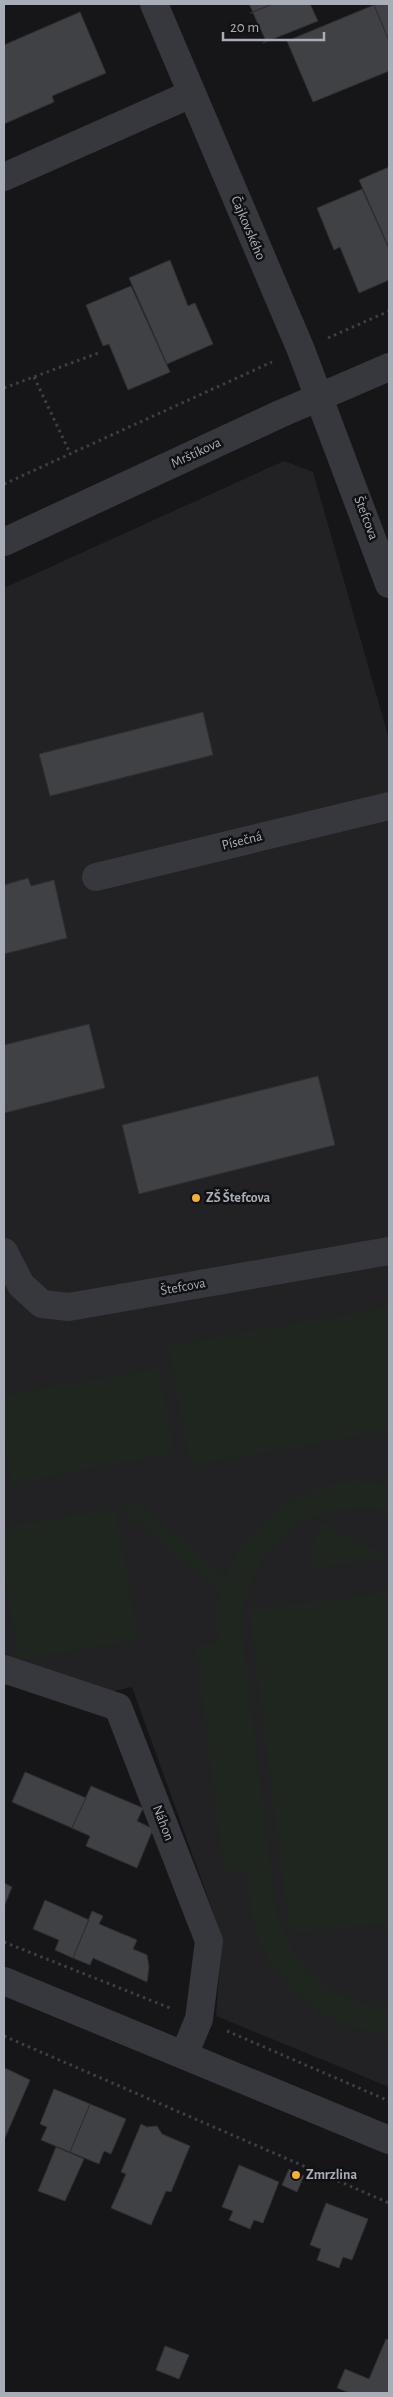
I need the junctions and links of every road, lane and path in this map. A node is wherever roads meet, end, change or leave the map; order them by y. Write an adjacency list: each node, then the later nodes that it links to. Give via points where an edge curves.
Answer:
1 (154, 4): 2 (street, Čajkovského)
2 (191, 94): 3 (street); 5 (street, Čajkovského)
3 (4, 177)
4 (389, 311): 5 (path)
5 (301, 350): 10 (street, Čajkovského); 12 (path)
6 (101, 352): 8 (path)
7 (389, 367): 10 (street, Mrštíkova)
8 (34, 377): 9 (path); 12 (path)
9 (4, 388)
10 (318, 398): 11 (street, Čajkovského); 14 (street, Mrštíkova)
11 (341, 452): 15 (street, Štefcova)
12 (70, 453): 13 (path)
13 (4, 484)
14 (4, 542)
15 (389, 584)
16 (389, 806): 17 (street, Písečná)
17 (96, 877)
18 (389, 1251): 19 (street, Štefcova, via 69,1308 42,1304 21,1285)
19 (4, 1252)
20 (4, 1669): 23 (street, Náhon, via 118,1707 208,1941 199,2019)
21 (4, 1981): 23 (street)
22 (4, 2036): 25 (path)
23 (184, 2055): 24 (street)
24 (389, 2140)
25 (389, 2203)

